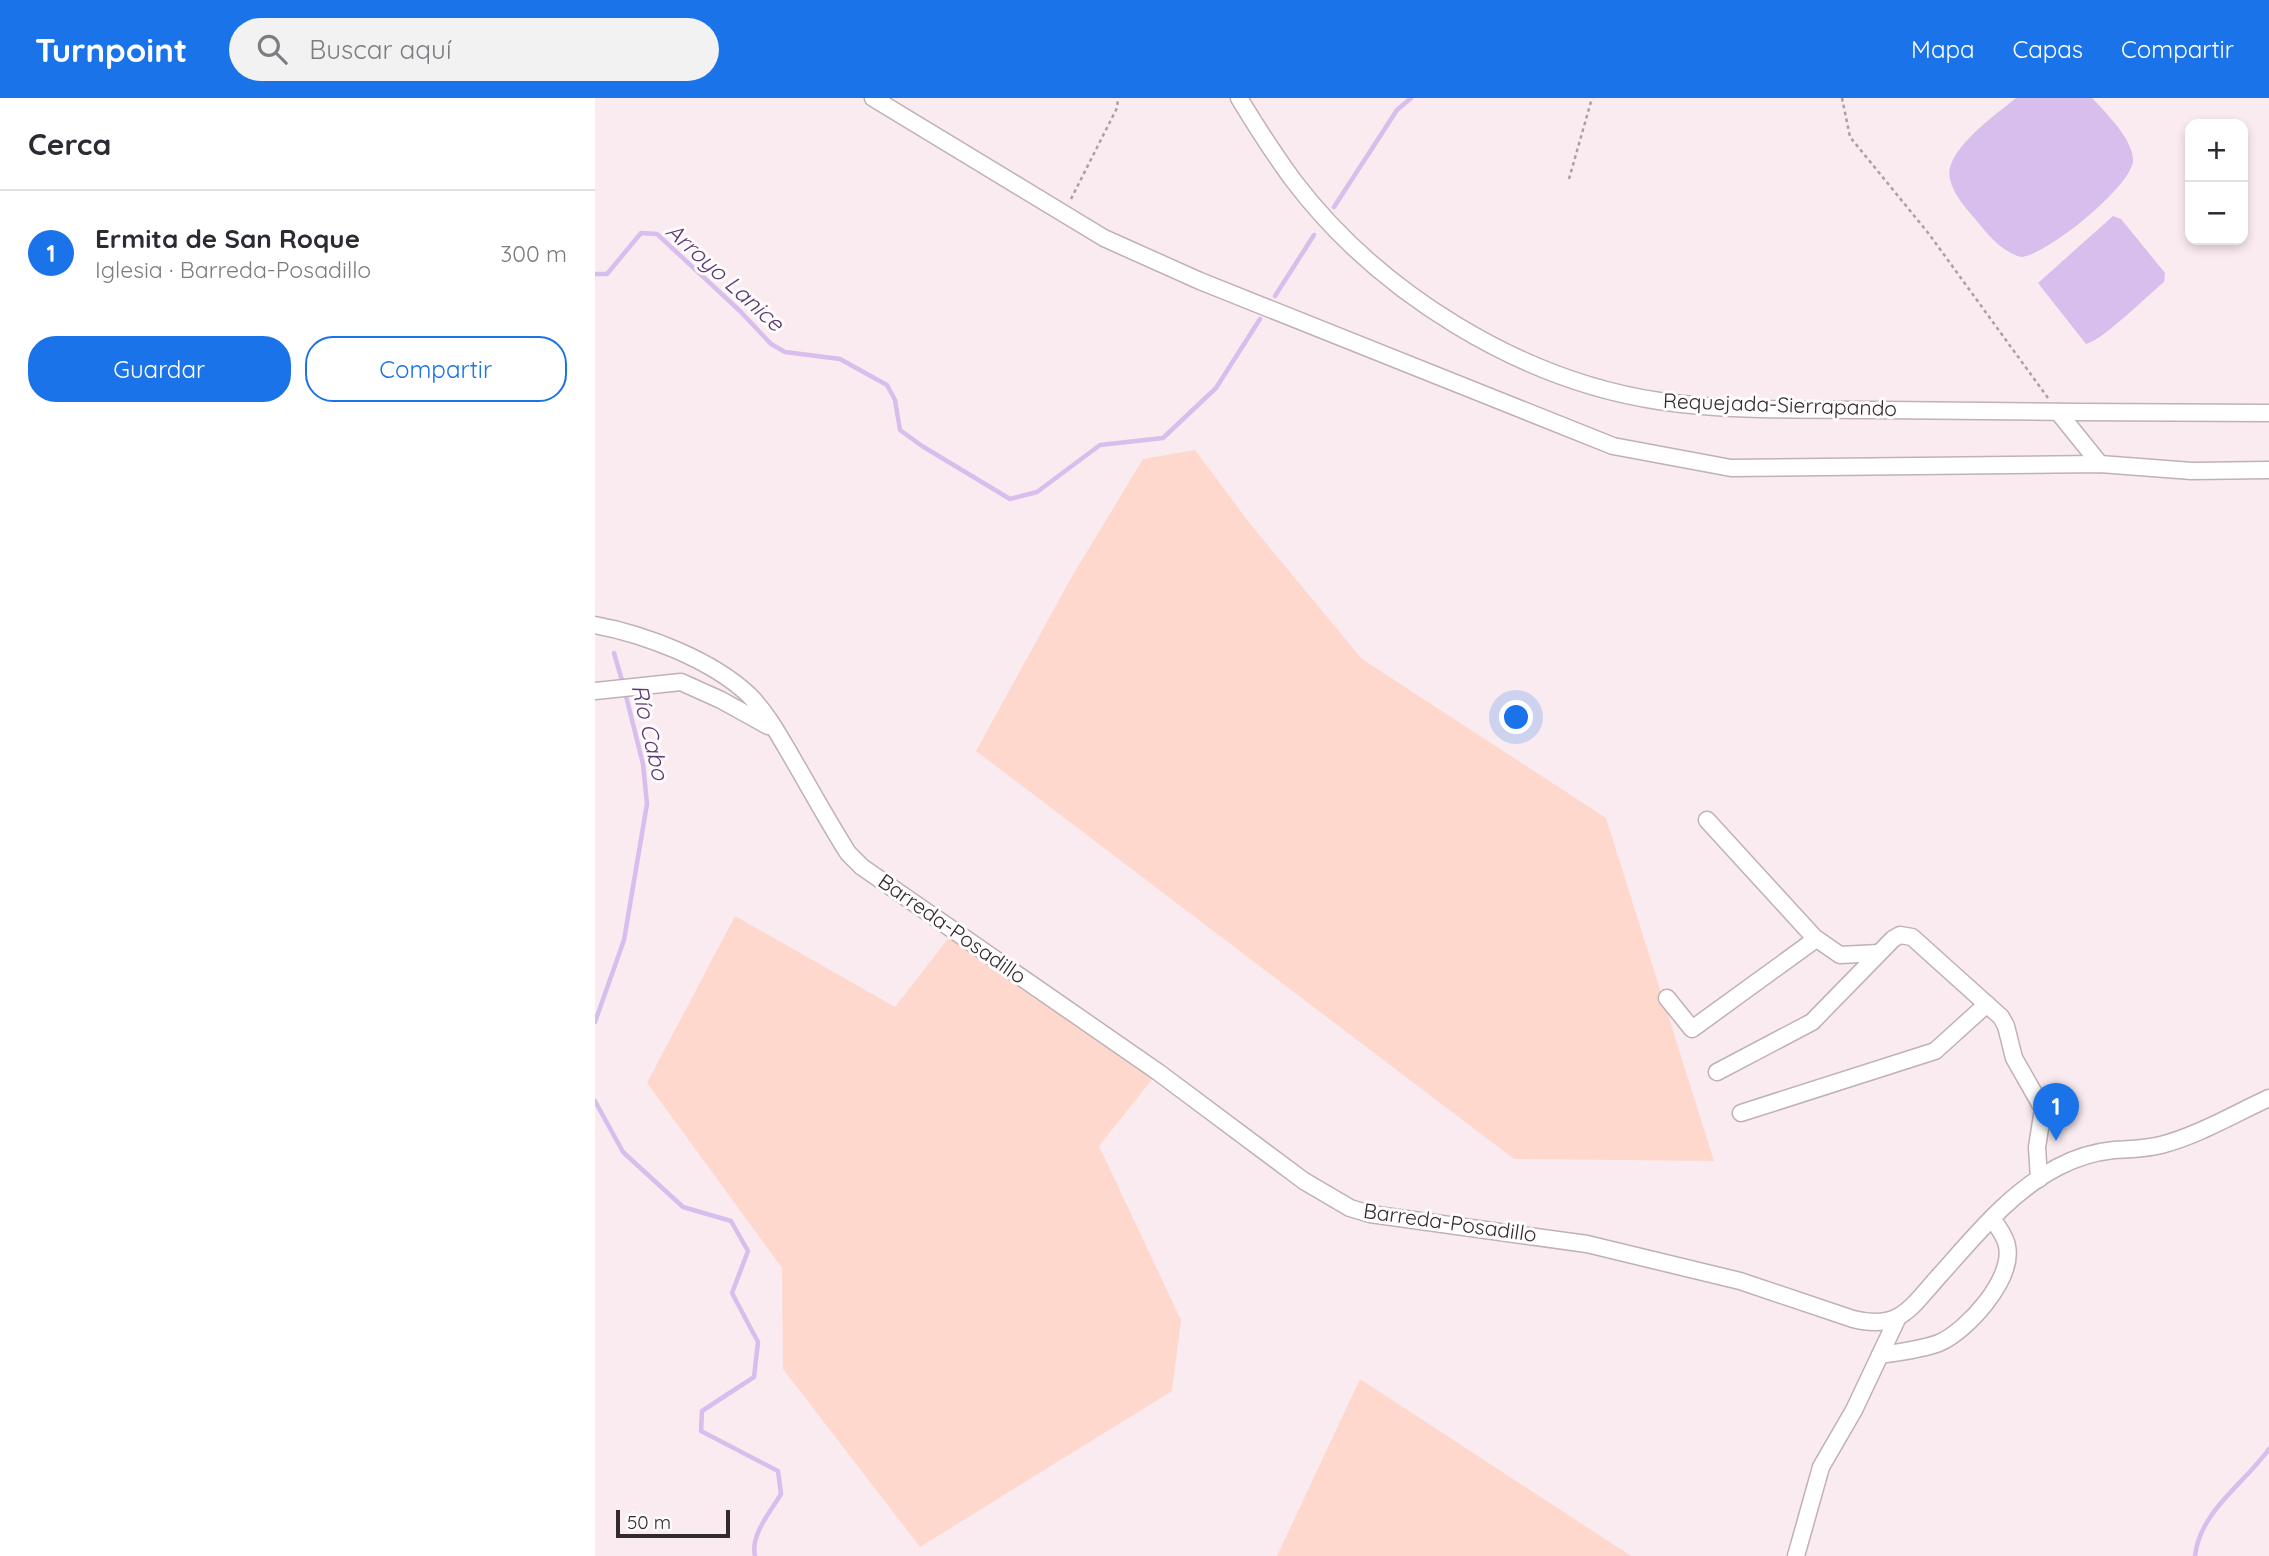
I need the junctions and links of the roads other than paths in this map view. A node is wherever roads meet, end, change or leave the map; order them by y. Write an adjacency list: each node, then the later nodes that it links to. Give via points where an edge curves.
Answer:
1 (873, 98): 5 (street, via 1104,237 1200,281 1613,446 1731,468)
2 (1239, 98): 3 (street, Requejada-Sierrapando, via 1293,180 1368,261 1423,305 1533,365 1586,384 1658,401 1730,407)
3 (2058, 412): 4 (street, Requejada-Sierrapando); 5 (street)
4 (2269, 413)
5 (2100, 464): 6 (street, via 2192,471)
6 (2269, 470)
7 (595, 625): 9 (street, Barreda-Posadillo, via 620,629 693,659 750,696)
8 (595, 691): 9 (street, via 681,682)
9 (776, 730): 20 (street, Barreda-Posadillo, via 848,853 862,867 1339,1203 1394,1219 1587,1244 1740,1281 1872,1324)
10 (1707, 820): 11 (street)
11 (1817, 939): 12 (street, via 1840,956); 13 (street, via 1692,1029)
12 (1879, 953): 14 (street, via 1900,935 1912,937); 15 (street, via 1812,1022)
13 (1667, 998)
14 (1987, 1004): 17 (street, via 1935,1051); 18 (street, via 2006,1026 2014,1058 2043,1109 2037,1147)
15 (1717, 1072)
16 (2269, 1098): 18 (street, via 2180,1140 2081,1157)
17 (1741, 1113)
18 (2039, 1179): 19 (street)
19 (1992, 1217): 20 (street); 21 (street, via 2008,1245 2007,1262 2001,1280 1975,1316 1939,1343)
20 (1898, 1317): 21 (street)
21 (1880, 1355): 22 (street, via 1821,1467)
22 (1796, 1556)

